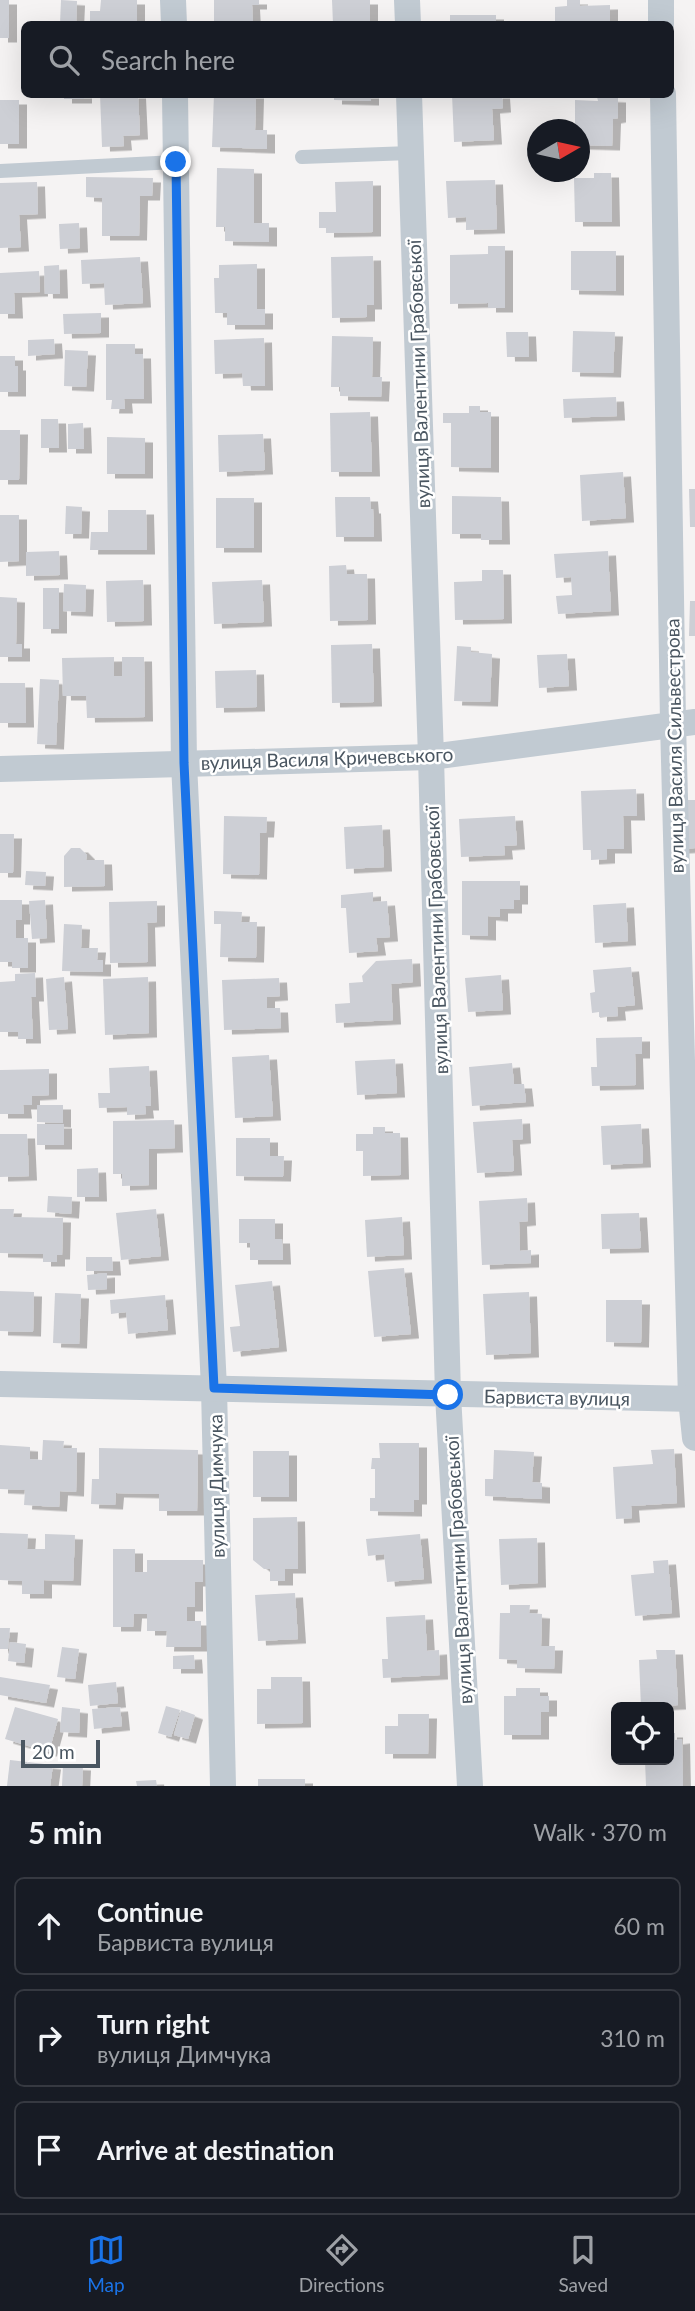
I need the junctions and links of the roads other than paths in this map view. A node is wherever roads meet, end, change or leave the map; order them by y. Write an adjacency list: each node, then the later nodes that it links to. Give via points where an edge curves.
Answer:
1 (173, 0): 4 (street)
2 (407, 0): 5 (street)
3 (661, 0): 6 (street)
4 (174, 21)
5 (408, 21)
6 (662, 21)
7 (175, 98): 12 (street, вулиця Димчука)
8 (409, 98): 10 (street, вулиця Валентини Грабовської)
9 (663, 98): 14 (street, вулиця Василя Сильвестрова)
10 (410, 153): 11 (lane); 15 (street, вулиця Валентини Грабовської)
11 (302, 157)
12 (176, 162): 13 (lane); 16 (street, вулиця Димчука)
13 (0, 171)
14 (684, 723): 15 (street, вулиця Василя Кричевського); 21 (street, вулиця Василя Сильвестрова)
15 (431, 757): 16 (street, вулиця Василя Кричевського); 20 (street, вулиця Валентини Грабовської)
16 (184, 763): 17 (street, вулиця Василя Кричевського); 19 (street, вулиця Димчука)
17 (0, 769)
18 (0, 1384): 19 (street, Барвиста вулиця)
19 (214, 1388): 20 (street, Барвиста вулиця); 23 (street, вулиця Димчука)
20 (448, 1395): 21 (street, Барвиста вулиця); 24 (street, вулиця Валентини Грабовської)
21 (693, 1399): 22 (street, вулиця Василя Сильвестрова)
22 (695, 1438)
23 (223, 1786)
24 (470, 1786)

